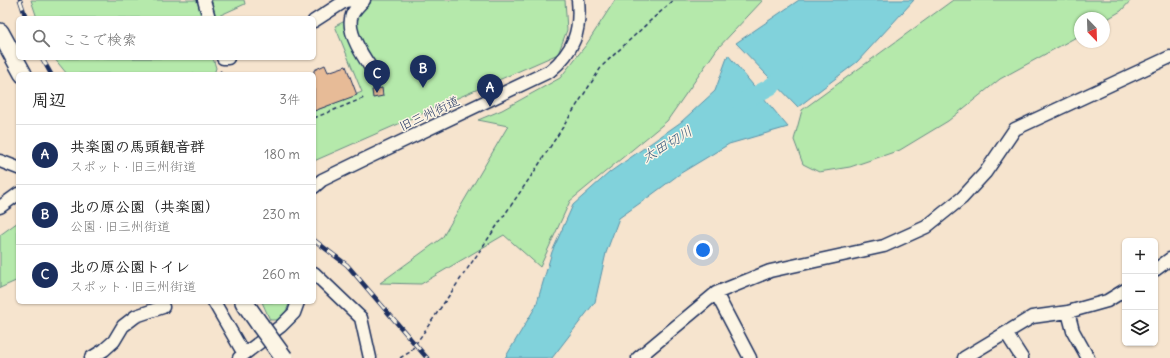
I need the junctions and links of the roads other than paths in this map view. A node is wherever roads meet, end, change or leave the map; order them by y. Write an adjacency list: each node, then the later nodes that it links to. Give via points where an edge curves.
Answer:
1 (204, 0): 5 (street)
2 (351, 0): 6 (street, via 345,1)
3 (364, 0): 10 (street, via 352,15 350,27 364,59)
4 (578, 0): 13 (street, 旧三州街道, via 577,32 574,40 568,52 550,70 322,180)
5 (208, 16)
6 (316, 20)
7 (0, 32): 9 (highway)
8 (1170, 57): 20 (street, via 1015,129 985,173 962,198 926,227 884,246 770,271)
9 (22, 72)
10 (377, 76)
11 (0, 161): 12 (street)
12 (16, 167)
13 (316, 185)
14 (16, 195): 15 (street)
15 (0, 206)
16 (1170, 259): 17 (street)
17 (1158, 268)
18 (316, 275): 30 (street, via 361,318)
19 (1122, 292): 25 (street, via 1107,301)
20 (716, 293): 31 (street); 32 (street)
21 (215, 304): 27 (street)
22 (245, 304): 29 (highway, bridge)
23 (297, 304): 27 (street, via 294,313 282,326)
24 (163, 308): 28 (street, via 136,316 123,326 114,341)
25 (1068, 312): 26 (street, via 1032,317); 35 (street, via 1073,331)
26 (1006, 333): 33 (street); 34 (street)
27 (242, 356)
28 (91, 358)
29 (284, 358)
30 (370, 358)
31 (638, 358)
32 (750, 358)
33 (964, 358)
34 (1022, 358)
35 (1088, 358)

